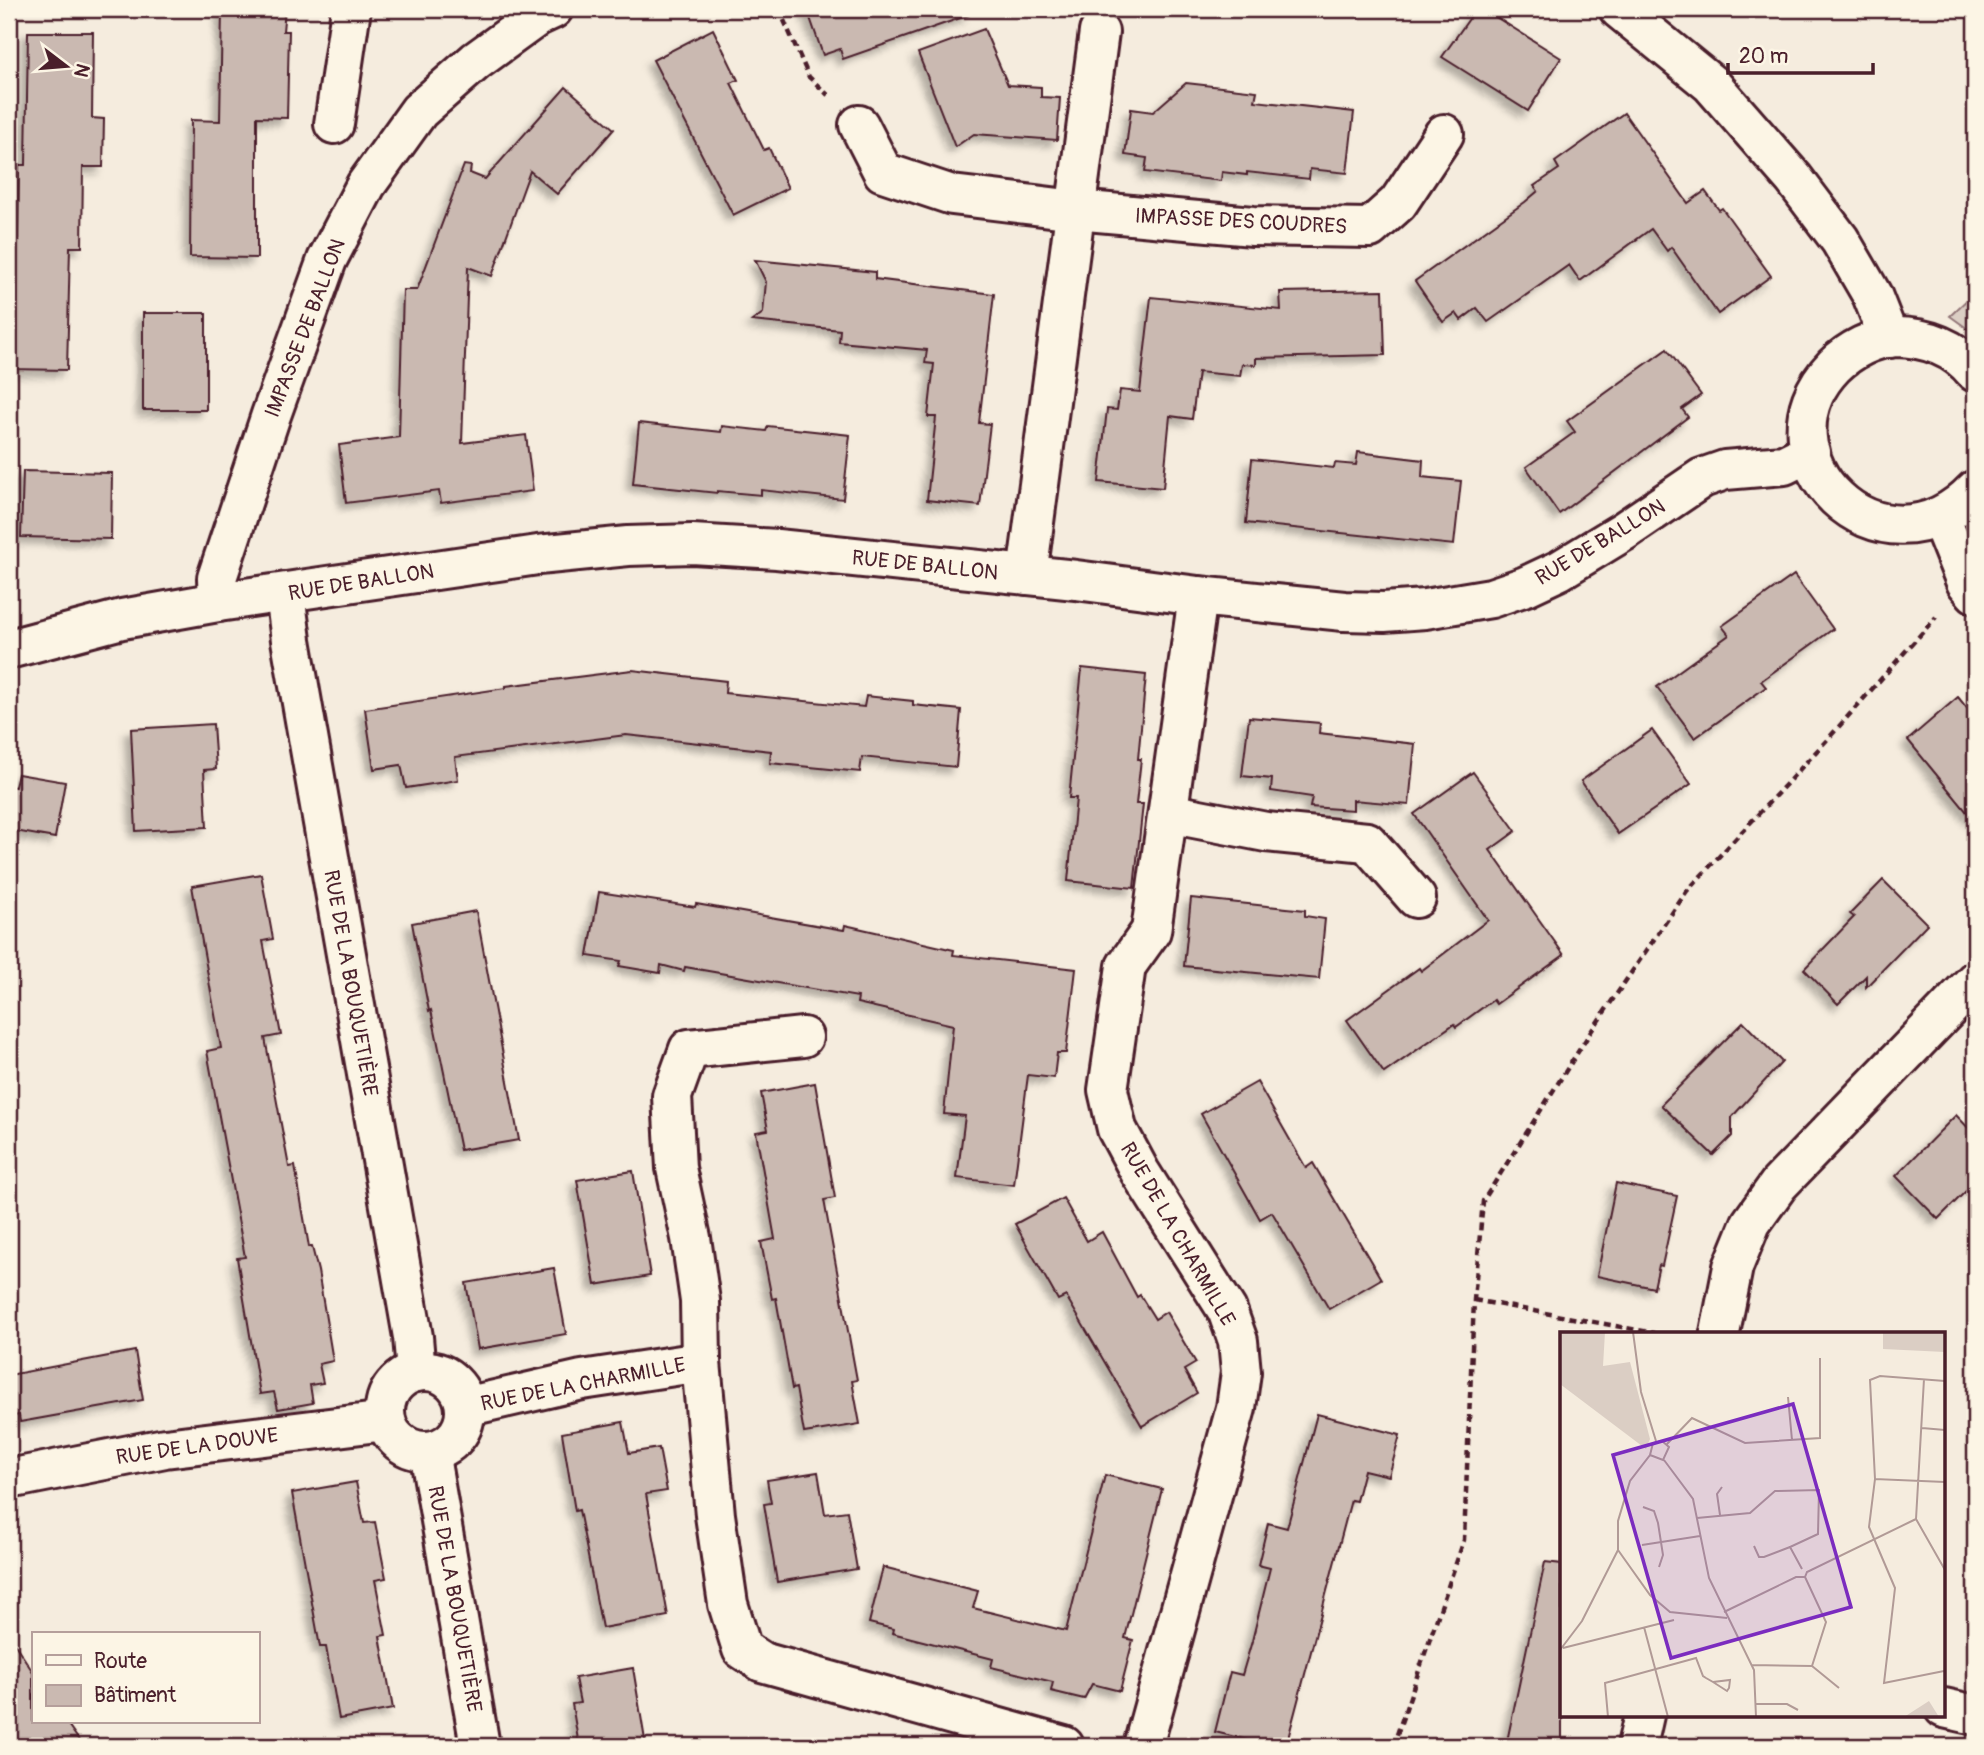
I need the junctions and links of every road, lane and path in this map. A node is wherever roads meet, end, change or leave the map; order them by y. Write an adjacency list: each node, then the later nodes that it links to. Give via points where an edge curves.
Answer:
1 (351, 9): 6 (street)
2 (553, 9): 19 (street, IMPASSE DE BALLON, via 476,61 419,111 366,185 327,260 271,415 217,578)
3 (779, 9): 7 (path, via 809,77)
4 (1619, 9): 10 (street, via 1711,84 1794,179 1840,240)
5 (1099, 32): 9 (street)
6 (334, 124)
7 (859, 125): 9 (street, IMPASSE DES COUDRES, via 883,172 952,195)
8 (1444, 134): 9 (street, IMPASSE DES COUDRES, via 1398,203 1370,228 1253,226)
9 (1076, 210): 15 (street)
10 (1889, 338): 11 (street, via 1908,337 1941,346); 12 (street, via 1858,348 1828,373 1810,410)
11 (1975, 372)
12 (1810, 452): 14 (street, via 1826,487 1857,514 1898,525); 18 (street, RUE DE BALLON, via 1784,464 1725,470 1702,478 1560,570 1491,598 1384,612)
13 (1975, 490): 14 (street)
14 (1940, 517): 16 (street)
15 (1027, 575): 17 (street, RUE DE BALLON, via 692,544 538,555); 18 (street, RUE DE BALLON)
16 (1971, 588): 25 (path, via 1687,891 1483,1200)
17 (285, 594): 19 (street, RUE DE BALLON); 29 (street, RUE DE LA BOUQUETIÈRE)
18 (1198, 596): 21 (street, RUE DE LA CHARMILLE)
19 (218, 602): 20 (street, RUE DE BALLON, via 122,619)
20 (9, 649)
21 (1168, 813): 22 (street, via 1266,832 1367,842); 39 (street, RUE DE LA CHARMILLE, via 1151,931 1126,966 1108,1090 1117,1129 1134,1161 1227,1310 1238,1341 1241,1371 1236,1408)
22 (1416, 898)
23 (1975, 981): 27 (street, via 1779,1184 1751,1223 1733,1267)
24 (803, 1037): 28 (street, RUE DE LA CHARMILLE, via 688,1049 672,1096 676,1168 700,1301)
25 (1474, 1300): 26 (path); 40 (path, via 1464,1540)
26 (1649, 1332)
27 (1720, 1332)
28 (701, 1362): 30 (street, RUE DE LA CHARMILLE, via 582,1380); 38 (street, RUE DE LA CHARMILLE, via 727,1604 742,1649 762,1662)
29 (416, 1371): 30 (street, via 434,1371 449,1378); 31 (street, via 390,1391)
30 (465, 1407): 32 (street, via 457,1435 445,1446)
31 (386, 1421): 32 (street, via 402,1444); 33 (street, RUE DE LA DOUVE, via 165,1448)
32 (429, 1451): 37 (street, RUE DE LA BOUQUETIÈRE)
33 (9, 1479)
34 (1946, 1708): 35 (street)
35 (1975, 1714)
36 (1644, 1716): 41 (street)
37 (480, 1746)
38 (1064, 1746)
39 (1143, 1746)
40 (1393, 1746)
41 (1637, 1746)

